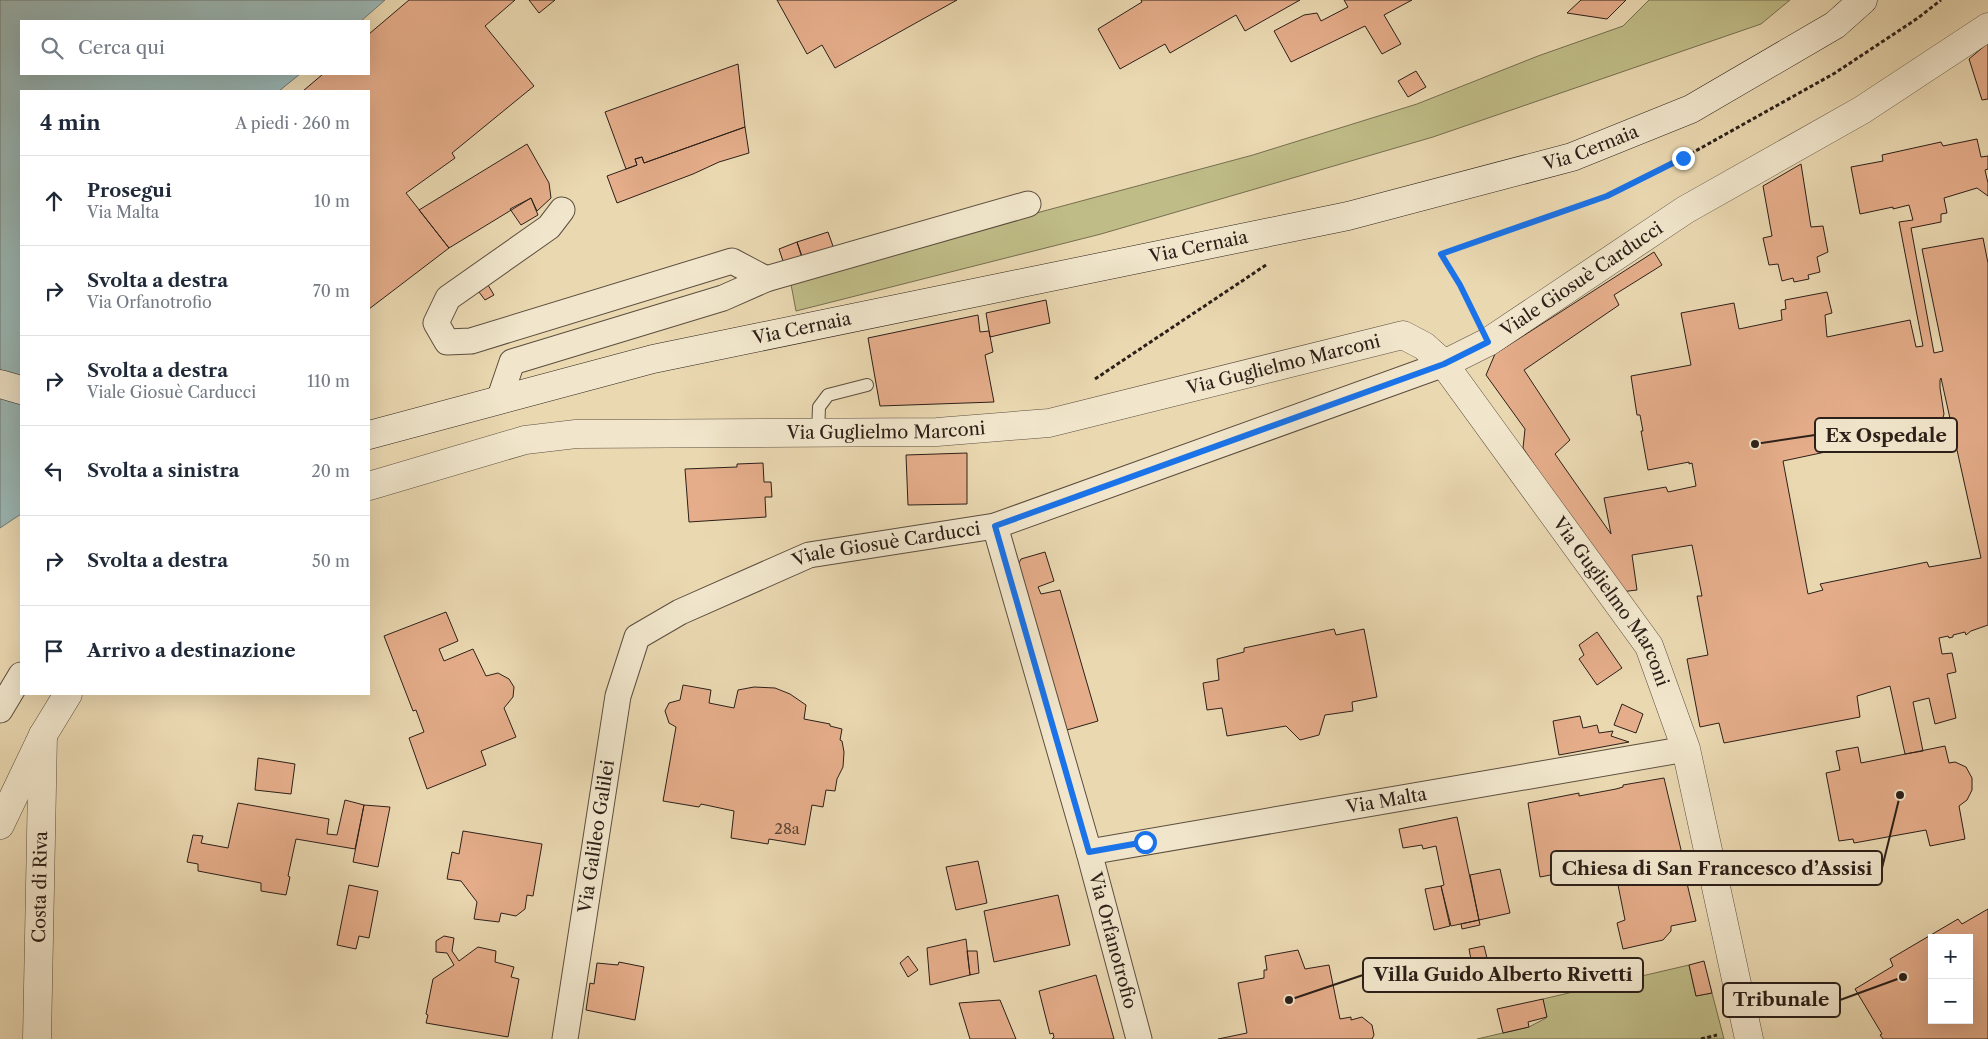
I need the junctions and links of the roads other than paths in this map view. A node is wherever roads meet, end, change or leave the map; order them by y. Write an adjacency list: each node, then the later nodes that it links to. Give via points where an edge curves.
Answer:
1 (1862, 0): 10 (street, Via Cernaia, via 1835,25 1691,109 1572,157 1348,216 653,359)
2 (1988, 27): 6 (street, Viale Giosuè Carducci, via 1862,110 1685,210 1488,342)
3 (1028, 204): 5 (street)
4 (562, 210): 5 (street, via 548,227 448,298 436,323 447,342 471,341 732,261)
5 (766, 279): 10 (street, via 723,298 512,362)
6 (1444, 364): 11 (street, Via Guglielmo Marconi, via 1424,346 1403,335 1049,423 938,432); 14 (street, Viale Giosuè Carducci); 20 (street, Via Guglielmo Marconi, via 1650,646)
7 (0, 384): 9 (street)
8 (867, 385): 11 (lane, via 828,395 819,407)
9 (20, 390)
10 (499, 400): 12 (street, Via Cernaia)
11 (818, 434): 13 (street, Via Guglielmo Marconi, via 576,434 525,440)
12 (370, 435)
13 (370, 486)
14 (995, 526): 15 (street, Viale Giosuè Carducci, via 809,555 680,612); 22 (street, Via Orfanotrofio)
15 (637, 637): 24 (street, Via Galileo Galilei, via 618,696)
16 (20, 676): 18 (street)
17 (67, 695): 19 (street)
18 (0, 710)
19 (43, 735): 21 (street); 23 (street, Costa di Riva)
20 (1686, 750): 22 (street, Via Malta); 26 (street, Via Guglielmo Marconi)
21 (0, 825)
22 (1089, 852): 25 (street, Via Orfanotrofio)
23 (37, 1039)
24 (565, 1039)
25 (1139, 1039)
26 (1749, 1039)

